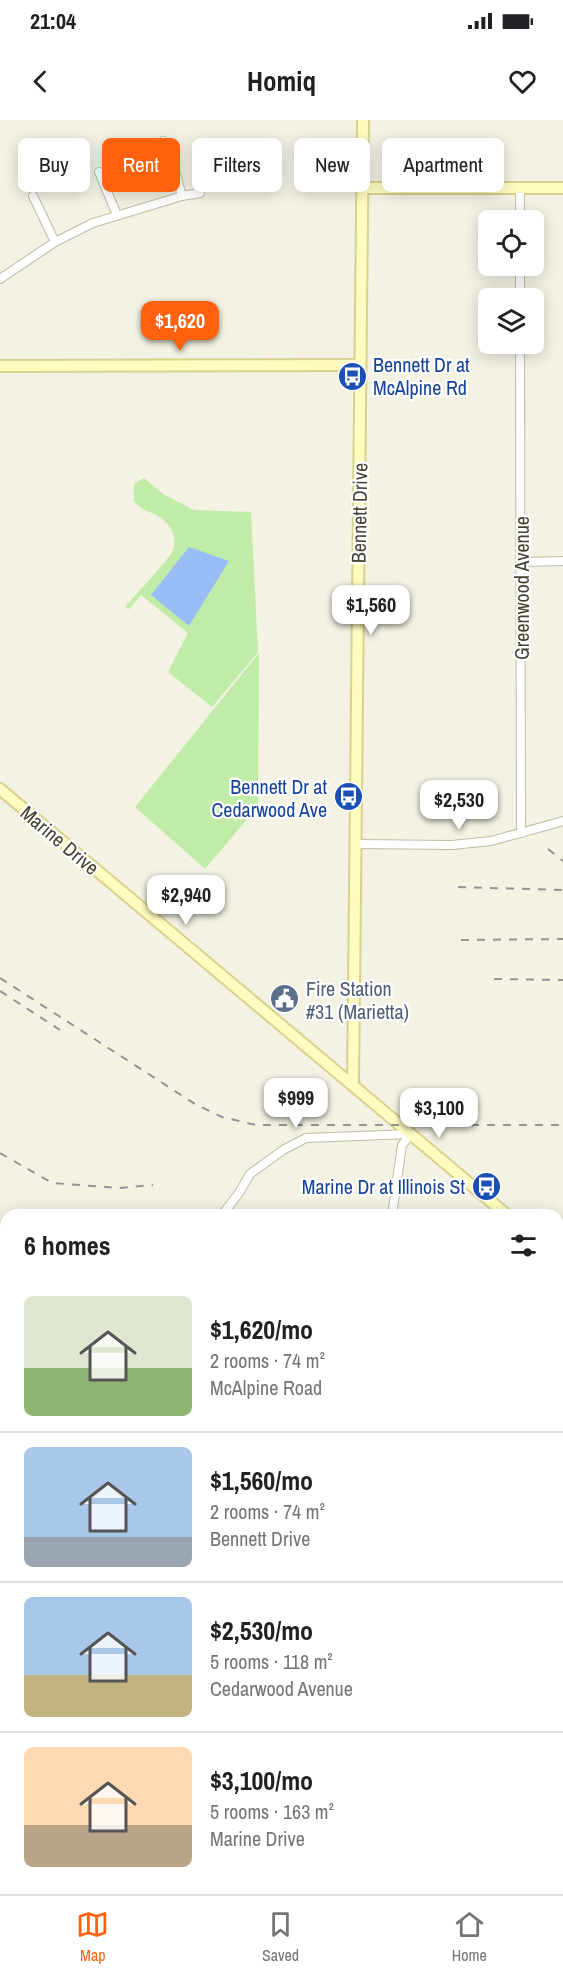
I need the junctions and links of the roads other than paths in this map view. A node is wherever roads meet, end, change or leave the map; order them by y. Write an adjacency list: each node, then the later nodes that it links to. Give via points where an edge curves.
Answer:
1 (363, 120): 2 (main road, Bennett Drive)
2 (363, 138)
3 (99, 172): 13 (street)
4 (370, 188): 5 (main road)
5 (520, 188): 6 (main road); 12 (street)
6 (563, 188)
7 (180, 189): 11 (street)
8 (362, 192): 17 (main road, Bennett Drive)
9 (200, 194): 11 (street)
10 (33, 196): 14 (street)
11 (182, 196): 13 (street)
12 (520, 210)
13 (117, 216): 14 (street)
14 (56, 242): 15 (street)
15 (1, 277)
16 (520, 354): 20 (street, Greenwood Avenue)
17 (360, 365): 18 (main road); 24 (main road, Bennett Drive)
18 (0, 366)
19 (563, 561): 20 (street)
20 (521, 562): 23 (street, Greenwood Avenue)
21 (0, 789): 25 (main road, Marine Drive)
22 (563, 821): 23 (street)
23 (521, 833): 24 (street, via 452,845)
24 (355, 844): 25 (main road, Bennett Drive)
25 (353, 1085): 26 (main road, Marine Drive)
26 (411, 1134): 27 (street, via 306,1138 250,1174); 28 (street, via 402,1145); 29 (main road, Marine Drive)
27 (227, 1209)
28 (393, 1209)
29 (500, 1209)

